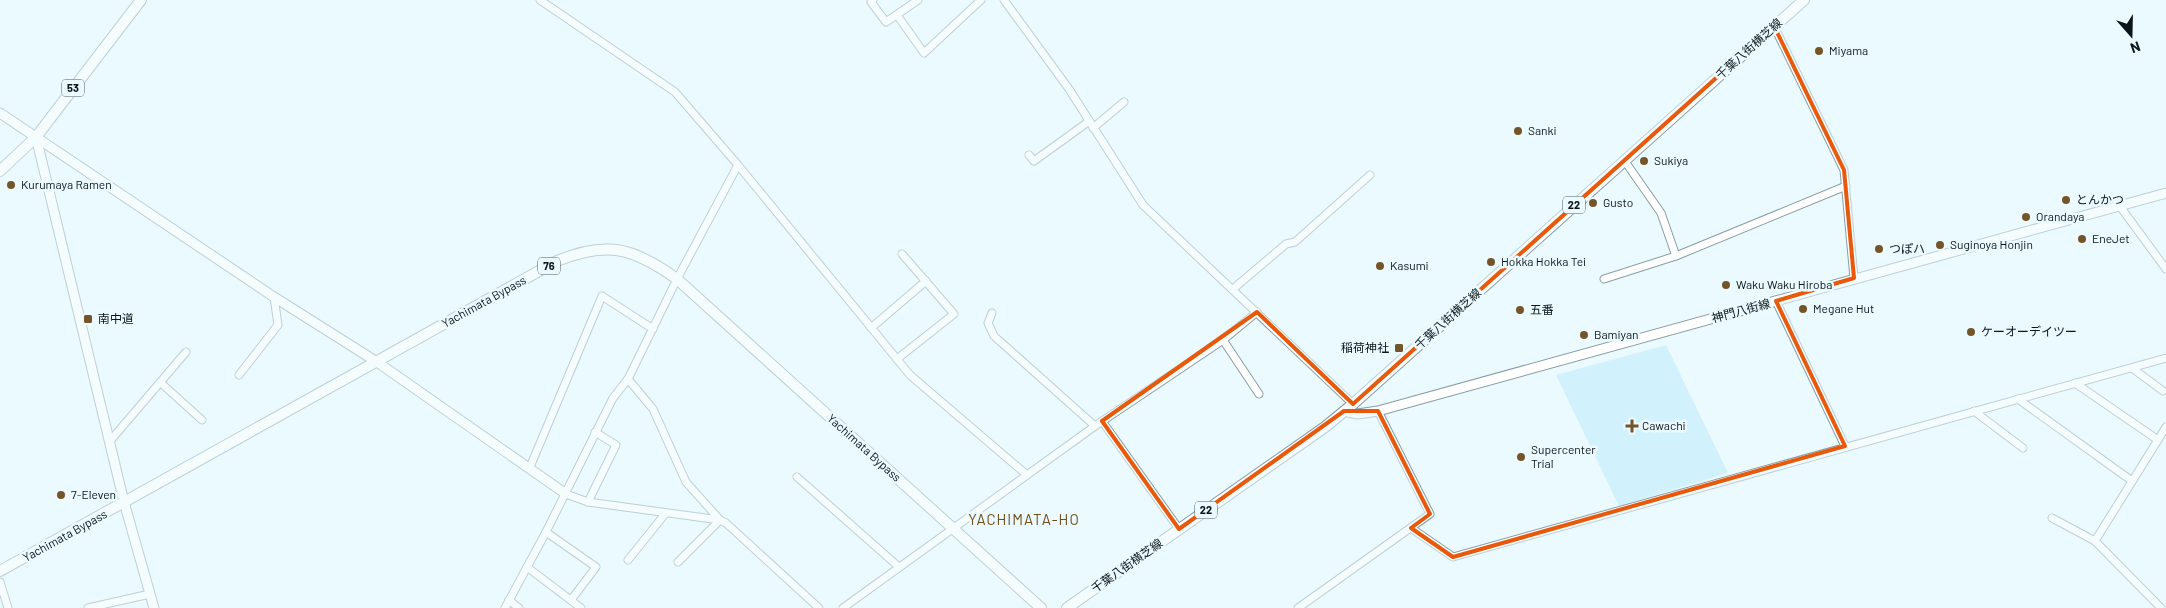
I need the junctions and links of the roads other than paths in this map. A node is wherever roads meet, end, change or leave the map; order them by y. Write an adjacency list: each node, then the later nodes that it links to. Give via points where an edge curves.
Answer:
1 (141, 0): 13 (main road, 53)
2 (540, 0): 16 (street, via 674,92)
3 (873, 0): 8 (street, via 871,2 886,22)
4 (918, 0): 8 (street)
5 (981, 0): 8 (street, via 924,53)
6 (1004, 0): 12 (street, via 1069,89)
7 (1804, 0): 9 (main road, 千葉八街横芝線 / 22)
8 (897, 15)
9 (1774, 26): 15 (main road, 千葉八街横芝線 / 22); 19 (street, via 1844,170)
10 (1124, 102): 12 (street)
11 (0, 113): 13 (street)
12 (1091, 125): 14 (street, via 1034,161); 29 (street, via 1143,205)
13 (36, 137): 17 (main road, 53); 30 (street); 57 (street)
14 (1029, 154)
15 (1624, 160): 23 (street, via 1661,213); 49 (main road, 千葉八街横芝線 / 22)
16 (738, 165): 26 (street); 34 (street)
17 (0, 171)
18 (1370, 175): 29 (street, via 1295,242 1286,244)
19 (1846, 186): 23 (street); 25 (street)
20 (2166, 193): 21 (street, 神門八街線)
21 (2119, 205): 24 (street); 25 (street, 神門八街線)
22 (902, 254): 28 (street)
23 (1676, 256): 27 (street)
24 (2166, 269)
25 (1854, 278): 31 (street, 神門八街線)
26 (677, 279): 35 (street); 40 (main road, Yachimata Bypass / 76, via 651,260 632,253 596,249 578,253 522,280); 72 (main road, Yachimata Bypass / 76)
27 (1604, 279)
28 (926, 281): 34 (street); 39 (street, via 954,314)
29 (1233, 289): 32 (street)
30 (274, 296): 40 (street); 42 (street, via 278,325)
31 (1776, 301): 50 (street, 神門八街線); 59 (street)
32 (1257, 312): 36 (street); 49 (street)
33 (992, 313): 54 (street, via 988,323 994,336)
34 (871, 328): 39 (street)
35 (653, 329): 43 (street); 61 (street, via 602,296)
36 (1223, 340): 47 (street); 53 (street)
37 (186, 352): 44 (street)
38 (2166, 358): 41 (street)
39 (897, 359): 62 (street, via 910,375)
40 (377, 362): 61 (street); 66 (main road, Yachimata Bypass / 76)
41 (2132, 368): 45 (street); 46 (street)
42 (239, 374)
43 (628, 379): 56 (street, via 613,398); 70 (street, via 653,408 686,482)
44 (160, 383): 52 (street); 57 (street)
45 (2075, 383): 48 (street); 58 (street)
46 (2163, 391)
47 (1259, 394)
48 (2018, 399): 51 (street); 64 (street)
49 (1349, 407): 50 (street, 神門八街線, via 1358,414); 73 (main road, 千葉八街横芝線 / 22)
50 (1378, 411): 71 (street, via 1430,514)
51 (1974, 411): 59 (street); 60 (street)
52 (202, 420)
53 (1102, 421): 54 (street); 73 (street)
54 (1095, 426): 62 (street)
55 (2166, 427): 58 (street)
56 (595, 432): 65 (street); 67 (street, via 616,445)
57 (110, 440): 66 (street)
58 (2158, 440): 64 (street)
59 (1845, 446): 71 (street, via 1452,557)
60 (2023, 448)
61 (530, 467): 65 (street)
62 (1027, 475): 72 (street)
63 (797, 477): 79 (street)
64 (2132, 481): 75 (street)
65 (566, 494): 67 (street); 74 (street)
66 (124, 502): 80 (main road, Yachimata Bypass / 76); 82 (street)
67 (588, 502): 68 (street)
68 (665, 514): 70 (street); 76 (street)
69 (2052, 518): 75 (street)
70 (720, 520): 77 (street); 91 (street)
71 (1411, 528): 95 (street)
72 (954, 529): 79 (street); 93 (main road, Yachimata Bypass / 76)
73 (1180, 530): 94 (main road, 千葉八街横芝線 / 22)
74 (546, 532): 78 (street); 84 (street, via 596,567)
75 (2095, 541): 96 (street)
76 (628, 560)
77 (678, 562)
78 (527, 567): 83 (street); 84 (street)
79 (899, 567): 92 (street)
80 (0, 571)
81 (0, 582): 85 (street)
82 (150, 594): 86 (street); 87 (street)
83 (509, 600): 88 (street); 89 (street)
84 (571, 600): 90 (street)
85 (8, 608)
86 (88, 608)
87 (154, 608)
88 (505, 608)
89 (519, 608)
90 (581, 608)
91 (819, 608)
92 (843, 608)
93 (1040, 608)
94 (1067, 608)
95 (1298, 608)
96 (2160, 608)

